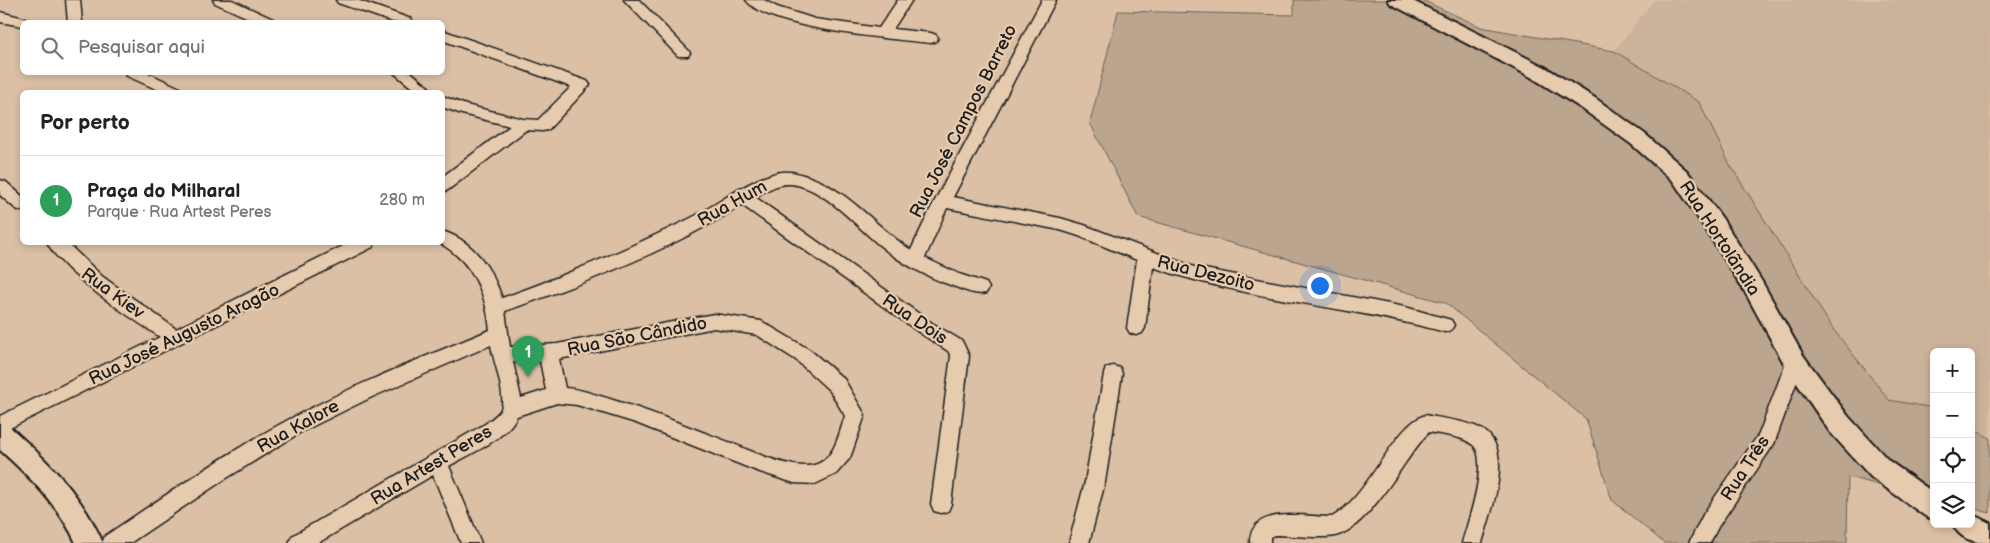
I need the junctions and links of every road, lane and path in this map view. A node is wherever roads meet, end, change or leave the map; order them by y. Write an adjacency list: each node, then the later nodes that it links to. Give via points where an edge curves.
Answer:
1 (73, 0): 10 (street)
2 (220, 0): 11 (street)
3 (343, 0): 12 (street)
4 (631, 0): 17 (street)
5 (905, 0): 14 (street)
6 (1048, 0): 27 (street, Rua José Campos Barreto)
7 (1397, 0): 42 (street, Rua Hortolãndia, via 1538,72 1588,102 1638,139 1680,176 1714,224)
8 (761, 2): 14 (street, via 793,18 822,25)
9 (0, 17): 13 (street)
10 (75, 20)
11 (264, 20)
12 (400, 20)
13 (20, 21)
14 (884, 32): 16 (street)
15 (445, 37): 23 (street, via 582,86 542,126)
16 (931, 38)
17 (683, 53)
18 (138, 75): 20 (street)
19 (404, 75): 21 (street)
20 (171, 90)
21 (423, 90)
22 (445, 102): 23 (street)
23 (523, 124): 24 (street)
24 (445, 184)
25 (0, 186): 28 (street)
26 (744, 198): 33 (street, Rua Hum, via 772,180 791,177 809,183 848,207 879,237); 35 (street, Rua Hum, via 712,216 603,265); 49 (street, Rua Dois, via 954,346 960,356)
27 (943, 200): 32 (street, Rua Dezoito, via 1068,226); 33 (street, Rua José Campos Barreto)
28 (20, 203)
29 (445, 238): 35 (street, via 469,255 485,278)
30 (58, 245): 39 (street, Rua Kiev, via 72,262 108,291)
31 (361, 245): 39 (street, Rua José Augusto Aragão)
32 (1146, 257): 36 (street, Rua Dezoito, via 1193,274 1405,314); 37 (street)
33 (915, 261): 34 (street, Rua Hum, via 942,276)
34 (980, 288)
35 (496, 306): 38 (street)
36 (1445, 325)
37 (1136, 328)
38 (498, 334): 41 (street); 54 (street, Rua Kalore, via 320,412 237,461)
39 (176, 338): 46 (street, Rua José Augusto Aragão)
40 (548, 353): 41 (street, Rua São Cândido); 44 (street); 44 (street, Rua São Cândido, via 714,321 761,328 803,355 837,385 855,415 843,452 829,468 815,475 794,474 600,402)
41 (502, 355): 45 (street, via 511,397)
42 (1795, 362): 50 (street, Rua Hortolãndia, via 1839,424 1880,469); 60 (street, Rua Três, via 1767,438 1710,520)
43 (1113, 374): 57 (street, via 1095,482)
44 (558, 395): 45 (street)
45 (510, 410): 48 (street, Rua Artest Peres, via 492,430)
46 (0, 425)
47 (0, 434): 53 (street, via 40,469 66,500)
48 (437, 462): 55 (street, Rua Artest Peres); 56 (street)
49 (941, 504)
50 (1930, 505)
51 (1974, 528): 52 (street)
52 (1990, 536)
53 (90, 543)
54 (112, 543)
55 (299, 543)
56 (471, 543)
57 (1079, 543)
58 (1260, 543): 59 (street, via 1260,533 1270,525 1334,527 1343,524 1425,423 1471,434 1482,440 1487,448 1489,472 1486,493)
59 (1472, 543)
60 (1699, 543)

